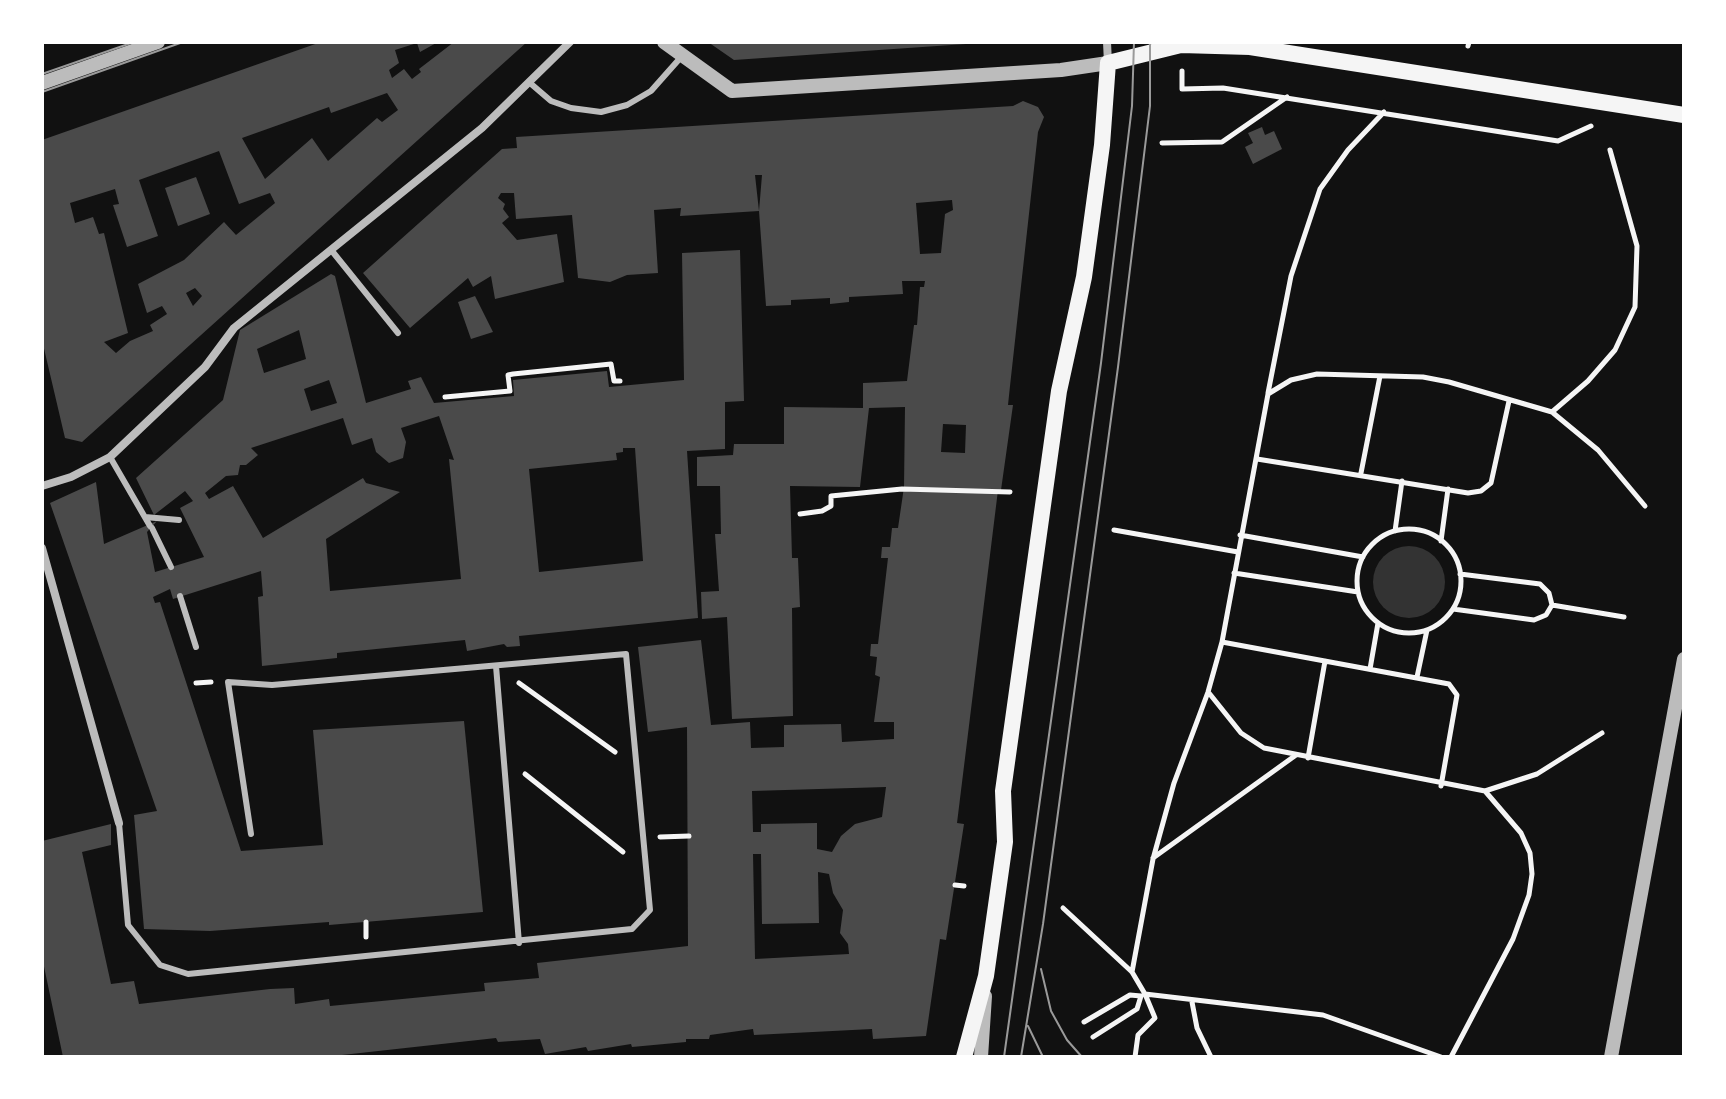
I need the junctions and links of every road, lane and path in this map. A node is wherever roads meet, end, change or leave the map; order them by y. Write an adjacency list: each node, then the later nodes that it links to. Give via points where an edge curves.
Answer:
1 (158, 42): 8 (street)
2 (570, 42): 9 (street)
3 (664, 42): 5 (street)
4 (1107, 42): 6 (street)
5 (683, 55): 6 (street, via 732,91); 9 (lane, via 651,91 601,112 551,101)
6 (1108, 63): 12 (main road, via 1181,45 1250,47); 78 (main road, via 1086,262 1059,391 1003,791 1005,842)
7 (1182, 74): 10 (path, via 1182,89 1223,88)
8 (42, 83)
9 (530, 83): 16 (street)
10 (1287, 97): 11 (path); 14 (path, via 1222,142)
11 (1384, 112): 13 (path); 20 (path, via 1320,189 1291,276)
12 (1684, 115)
13 (1558, 141)
14 (1162, 143)
15 (1610, 150): 23 (path, via 1637,246 1635,307 1615,350)
16 (332, 251): 17 (lane); 24 (street, via 234,328 205,367)
17 (398, 333)
18 (1380, 376): 20 (path, via 1303,376); 22 (path, via 1423,377); 26 (path)
19 (620, 381): 21 (path, via 614,381 611,364 513,374 508,375 510,391)
20 (1268, 394): 25 (path)
21 (445, 397)
22 (1509, 401): 23 (path); 29 (path, via 1491,483 1468,493)
23 (1552, 412): 31 (path, via 1598,450)
24 (110, 457): 28 (street); 33 (lane)
25 (1257, 459): 26 (path); 37 (path)
26 (1361, 473): 27 (path)
27 (1402, 481): 29 (path); 36 (path)
28 (42, 486)
29 (1448, 489): 38 (path)
30 (1010, 492): 32 (path, via 902,489 831,496 831,506)
31 (1645, 506)
32 (800, 514)
33 (145, 517): 34 (lane); 42 (lane)
34 (179, 520)
35 (1114, 530): 40 (path)
36 (1395, 531): 38 (path, via 1427,533); 41 (path)
37 (1240, 535): 40 (path); 41 (path)
38 (1441, 541): 44 (path, via 1454,555)
39 (42, 548): 67 (street)
40 (1238, 552): 43 (path)
41 (1363, 557): 45 (path)
42 (171, 567)
43 (1234, 573): 45 (path); 52 (path)
44 (1460, 574): 47 (path, via 1540,584); 48 (path)
45 (1358, 592): 50 (path)
46 (180, 596): 53 (lane)
47 (1552, 605): 48 (path, via 1534,620); 49 (path)
48 (1453, 609): 51 (path)
49 (1624, 617)
50 (1378, 623): 51 (path, via 1410,633); 57 (path)
51 (1427, 630): 58 (path)
52 (1222, 642): 55 (path); 59 (path)
53 (196, 647)
54 (1684, 659): 89 (street)
55 (1325, 661): 57 (path); 63 (path)
56 (496, 666): 62 (lane); 64 (path); 64 (lane, via 626,654); 68 (lane, via 272,685 228,682)
57 (1370, 669): 58 (path)
58 (1417, 677): 65 (path, via 1449,684 1457,695)
59 (1208, 692): 61 (path, via 1251,742); 69 (path)
60 (1602, 733): 66 (path, via 1537,774)
61 (1296, 755): 63 (path); 69 (path)
62 (504, 757): 70 (path); 76 (lane)
63 (1308, 758): 65 (path)
64 (637, 769): 70 (lane)
65 (1441, 786): 66 (path)
66 (1485, 791): 88 (path, via 1521,833 1532,874 1513,939)
67 (119, 823): 76 (lane, via 128,925 160,965 188,974)
68 (251, 834)
69 (1153, 859): 77 (path)
70 (646, 871): 76 (lane, via 650,910 632,929)
71 (955, 885): 72 (path)
72 (964, 886)
73 (1063, 908): 77 (path)
74 (366, 922): 75 (path)
75 (366, 935)
76 (519, 943)
77 (1132, 972): 79 (path)
78 (986, 976): 83 (main road); 84 (street)
79 (1143, 995): 80 (path); 81 (path, via 1130,995); 82 (path, via 1137,1009); 85 (path, via 1155,1018 1138,1035)
80 (1192, 1002): 86 (path); 87 (path, via 1323,1015)
81 (1084, 1022)
82 (1093, 1037)
83 (964, 1057)
84 (981, 1057)
85 (1135, 1057)
86 (1211, 1057)
87 (1441, 1057)
88 (1451, 1057)
89 (1611, 1057)

